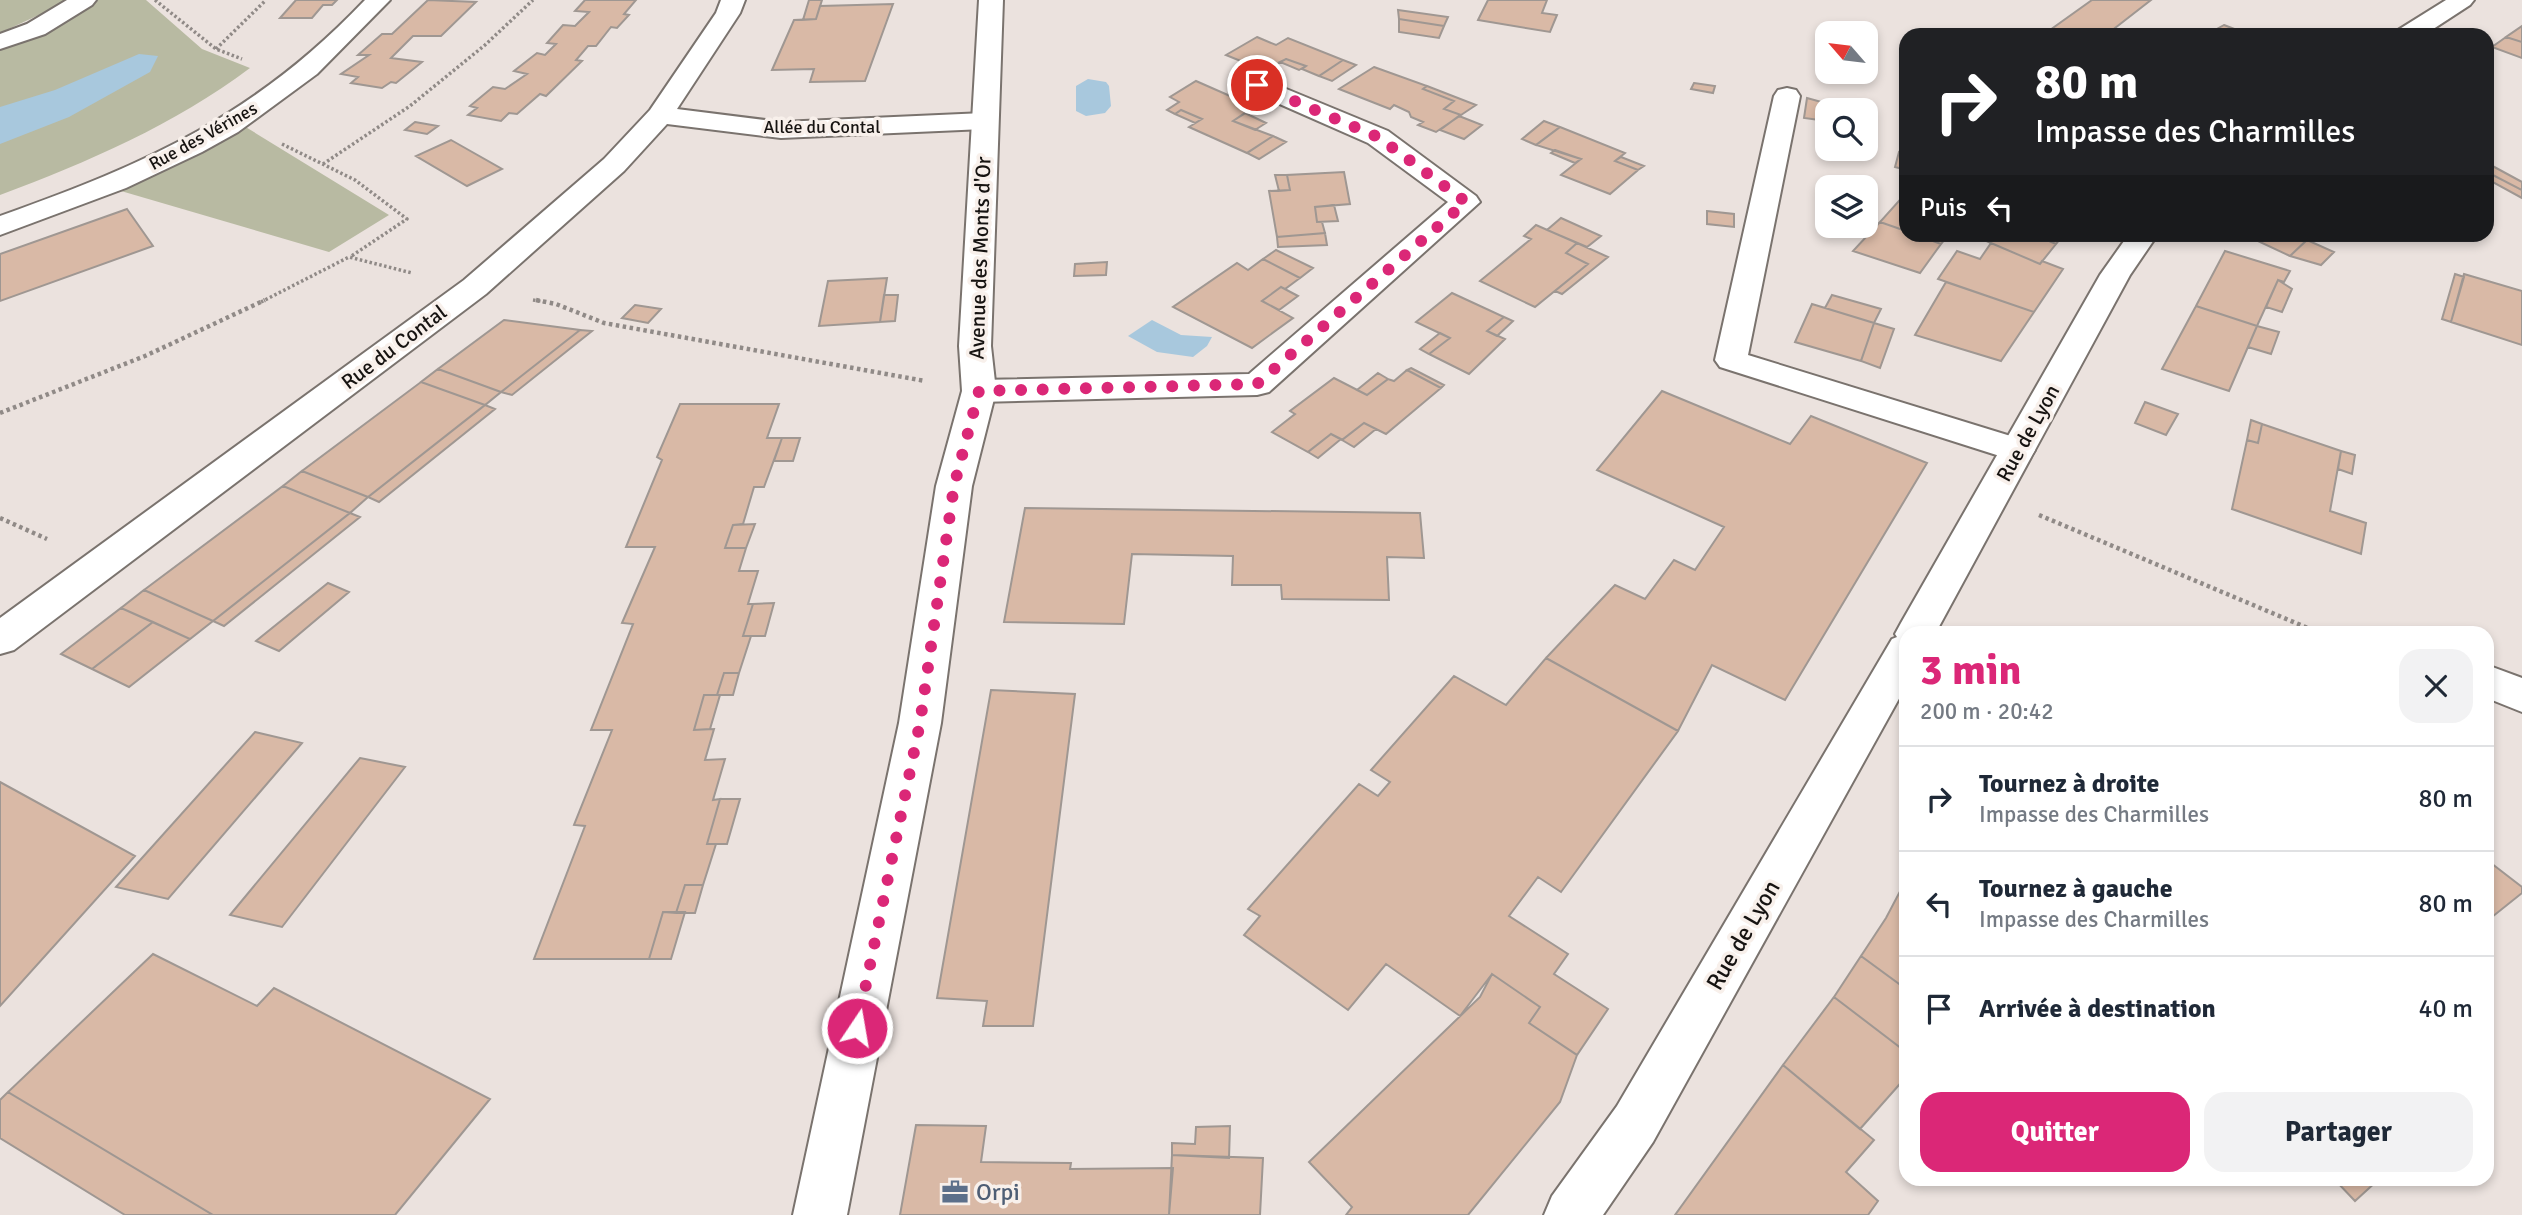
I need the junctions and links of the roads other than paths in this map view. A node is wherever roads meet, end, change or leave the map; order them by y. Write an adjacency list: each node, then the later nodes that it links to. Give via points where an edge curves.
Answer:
1 (84, 0): 7 (street, via 36,29)
2 (378, 0): 12 (street, Rue des Vérines, via 295,80 233,123 89,195)
3 (733, 0): 10 (street, Rue du Contal)
4 (991, 0): 11 (street, Avenue des Monts d'Or)
5 (2462, 0): 6 (street)
6 (2418, 28)
7 (0, 42)
8 (1257, 85): 14 (street, via 1378,137 1466,202 1257,384)
9 (1787, 96): 15 (street, via 1731,360)
10 (660, 115): 11 (street, Allée du Contal, via 781,130); 17 (street, Rue du Contal, via 614,165 475,287)
11 (984, 121): 14 (street, Avenue des Monts d'Or, via 975,346)
12 (0, 226)
13 (2138, 242): 15 (street, Rue de Lyon, via 2115,275)
14 (979, 391): 21 (street, Avenue des Monts d'Or, via 954,486 920,723)
15 (2018, 450): 16 (street, Rue de Lyon)
16 (1920, 626)
17 (0, 639)
18 (1899, 662): 22 (street, Rue de Lyon, via 1635,1124)
19 (2494, 684): 20 (street)
20 (2522, 696)
21 (820, 1215)
22 (1571, 1215)

